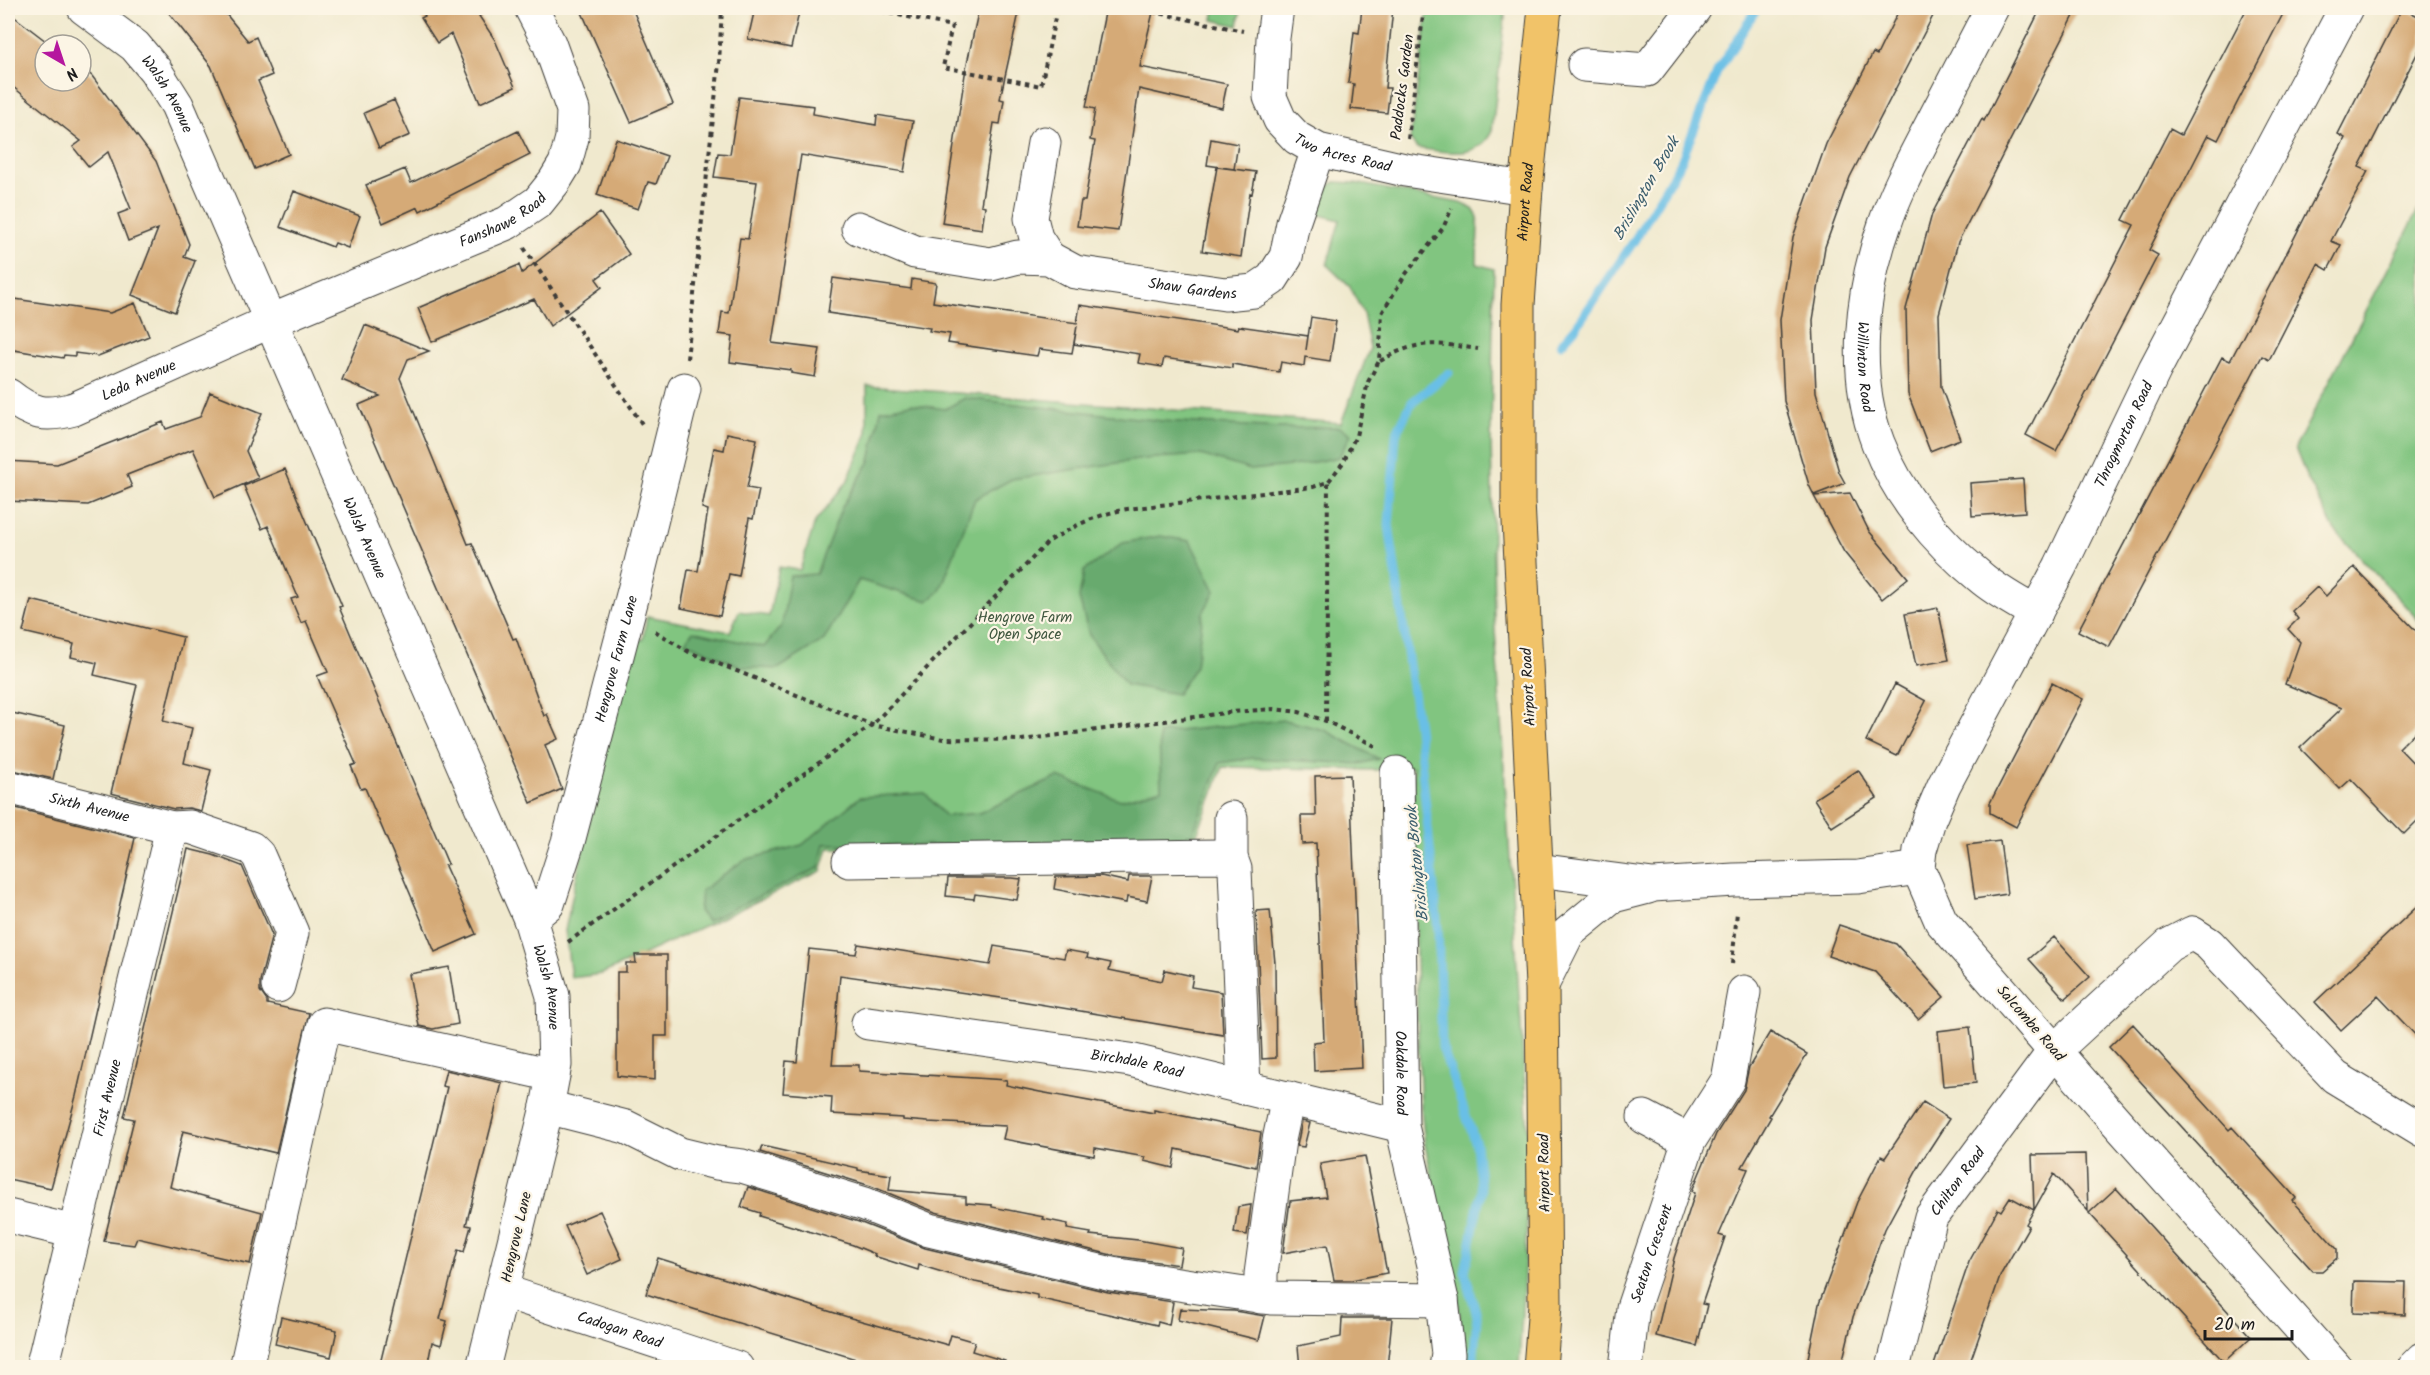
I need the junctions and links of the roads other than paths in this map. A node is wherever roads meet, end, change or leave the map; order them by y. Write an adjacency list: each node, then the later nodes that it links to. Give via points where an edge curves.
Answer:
1 (84, 8): 14 (street, Walsh Avenue, via 135,46 177,105)
2 (531, 8): 14 (street, Fanshawe Road, via 549,43 573,110 572,138 565,164 554,182 538,201 507,223)
3 (1545, 8): 11 (highway, Airport Road)
4 (1695, 8): 8 (street, via 1647,70)
5 (1992, 8): 17 (street, Willinton Road, via 1903,179 1885,223 1865,312 1863,364 1878,443 1923,520 1980,577)
6 (2346, 8): 17 (street, Throgmorton Road, via 2155,369)
7 (1275, 23): 10 (street, Two Acres Road, via 1269,97 1280,120 1297,138)
8 (1584, 65)
9 (1044, 143): 13 (street, via 1031,218 1036,238)
10 (1318, 150): 11 (street, Two Acres Road, via 1405,170); 13 (street, Shaw Gardens, via 1286,257 1272,279 1254,291 1225,294 1075,272)
11 (1526, 188): 25 (highway, Airport Road, via 1518,305 1518,501)
12 (858, 228): 13 (street, Shaw Gardens, via 915,252 991,264 1017,257)
13 (1049, 258)
14 (271, 321): 16 (street, Leda Avenue, via 64,412 33,412); 27 (street, Walsh Avenue)
15 (684, 389): 27 (street, Hengrove Farm Lane, via 568,842 548,904)
16 (8, 395)
17 (2036, 613): 24 (street, Throgmorton Road, via 1944,785 1929,820)
18 (1398, 777): 38 (street, Oakdale Road)
19 (8, 787): 21 (street, Sixth Avenue)
20 (1231, 818): 22 (street)
21 (172, 828): 29 (street, Sixth Avenue, via 190,827 251,848 258,855 292,933); 42 (street, First Avenue)
22 (1231, 858): 23 (street); 34 (street, via 1235,869)
23 (849, 861)
24 (1918, 868): 26 (street, via 1858,877); 32 (street, Salcombe Road, via 1941,921)
25 (1538, 870): 26 (street); 28 (highway, Airport Road)
26 (1653, 885): 28 (street, via 1613,896 1568,933)
27 (530, 919): 33 (street, Walsh Avenue, via 553,996)
28 (1542, 985): 52 (highway, Airport Road, via 1545,1305)
29 (278, 986)
30 (1744, 992): 40 (street, Seaton Crescent, via 1728,1080)
31 (868, 1023): 34 (street, Birchdale Road, via 1130,1060)
32 (2055, 1050): 39 (street, Chilton Road, via 2169,945 2192,933 2209,944 2335,1077); 54 (street, Chilton Road, via 1931,1217); 55 (street, Salcombe Road)
33 (553, 1075): 36 (street, Walsh Avenue); 48 (street, via 324,1024)
34 (1244, 1088): 35 (street, Birchdale Road)
35 (1288, 1098): 38 (street, Birchdale Road); 44 (street, via 1279,1140)
36 (547, 1107): 43 (street, Hengrove Lane); 44 (street, via 626,1127 680,1154 742,1166 865,1204 929,1230 1112,1274)
37 (1644, 1117): 40 (street)
38 (1402, 1126): 45 (street, Oakdale Road)
39 (2422, 1130)
40 (1689, 1141): 53 (street, Seaton Crescent, via 1633,1308)
41 (8, 1216): 42 (street)
42 (75, 1232): 47 (street, First Avenue)
43 (503, 1291): 49 (street, Hengrove Lane); 50 (street, Cadogan Road)
44 (1261, 1297): 45 (street)
45 (1442, 1300): 51 (street, Oakdale Road, via 1449,1354)
46 (2422, 1359): 56 (street)
47 (42, 1368)
48 (246, 1368)
49 (483, 1368)
50 (737, 1368)
51 (1446, 1368)
52 (1540, 1368)
53 (1626, 1368)
54 (1893, 1368)
55 (2336, 1368)
56 (2413, 1368)

